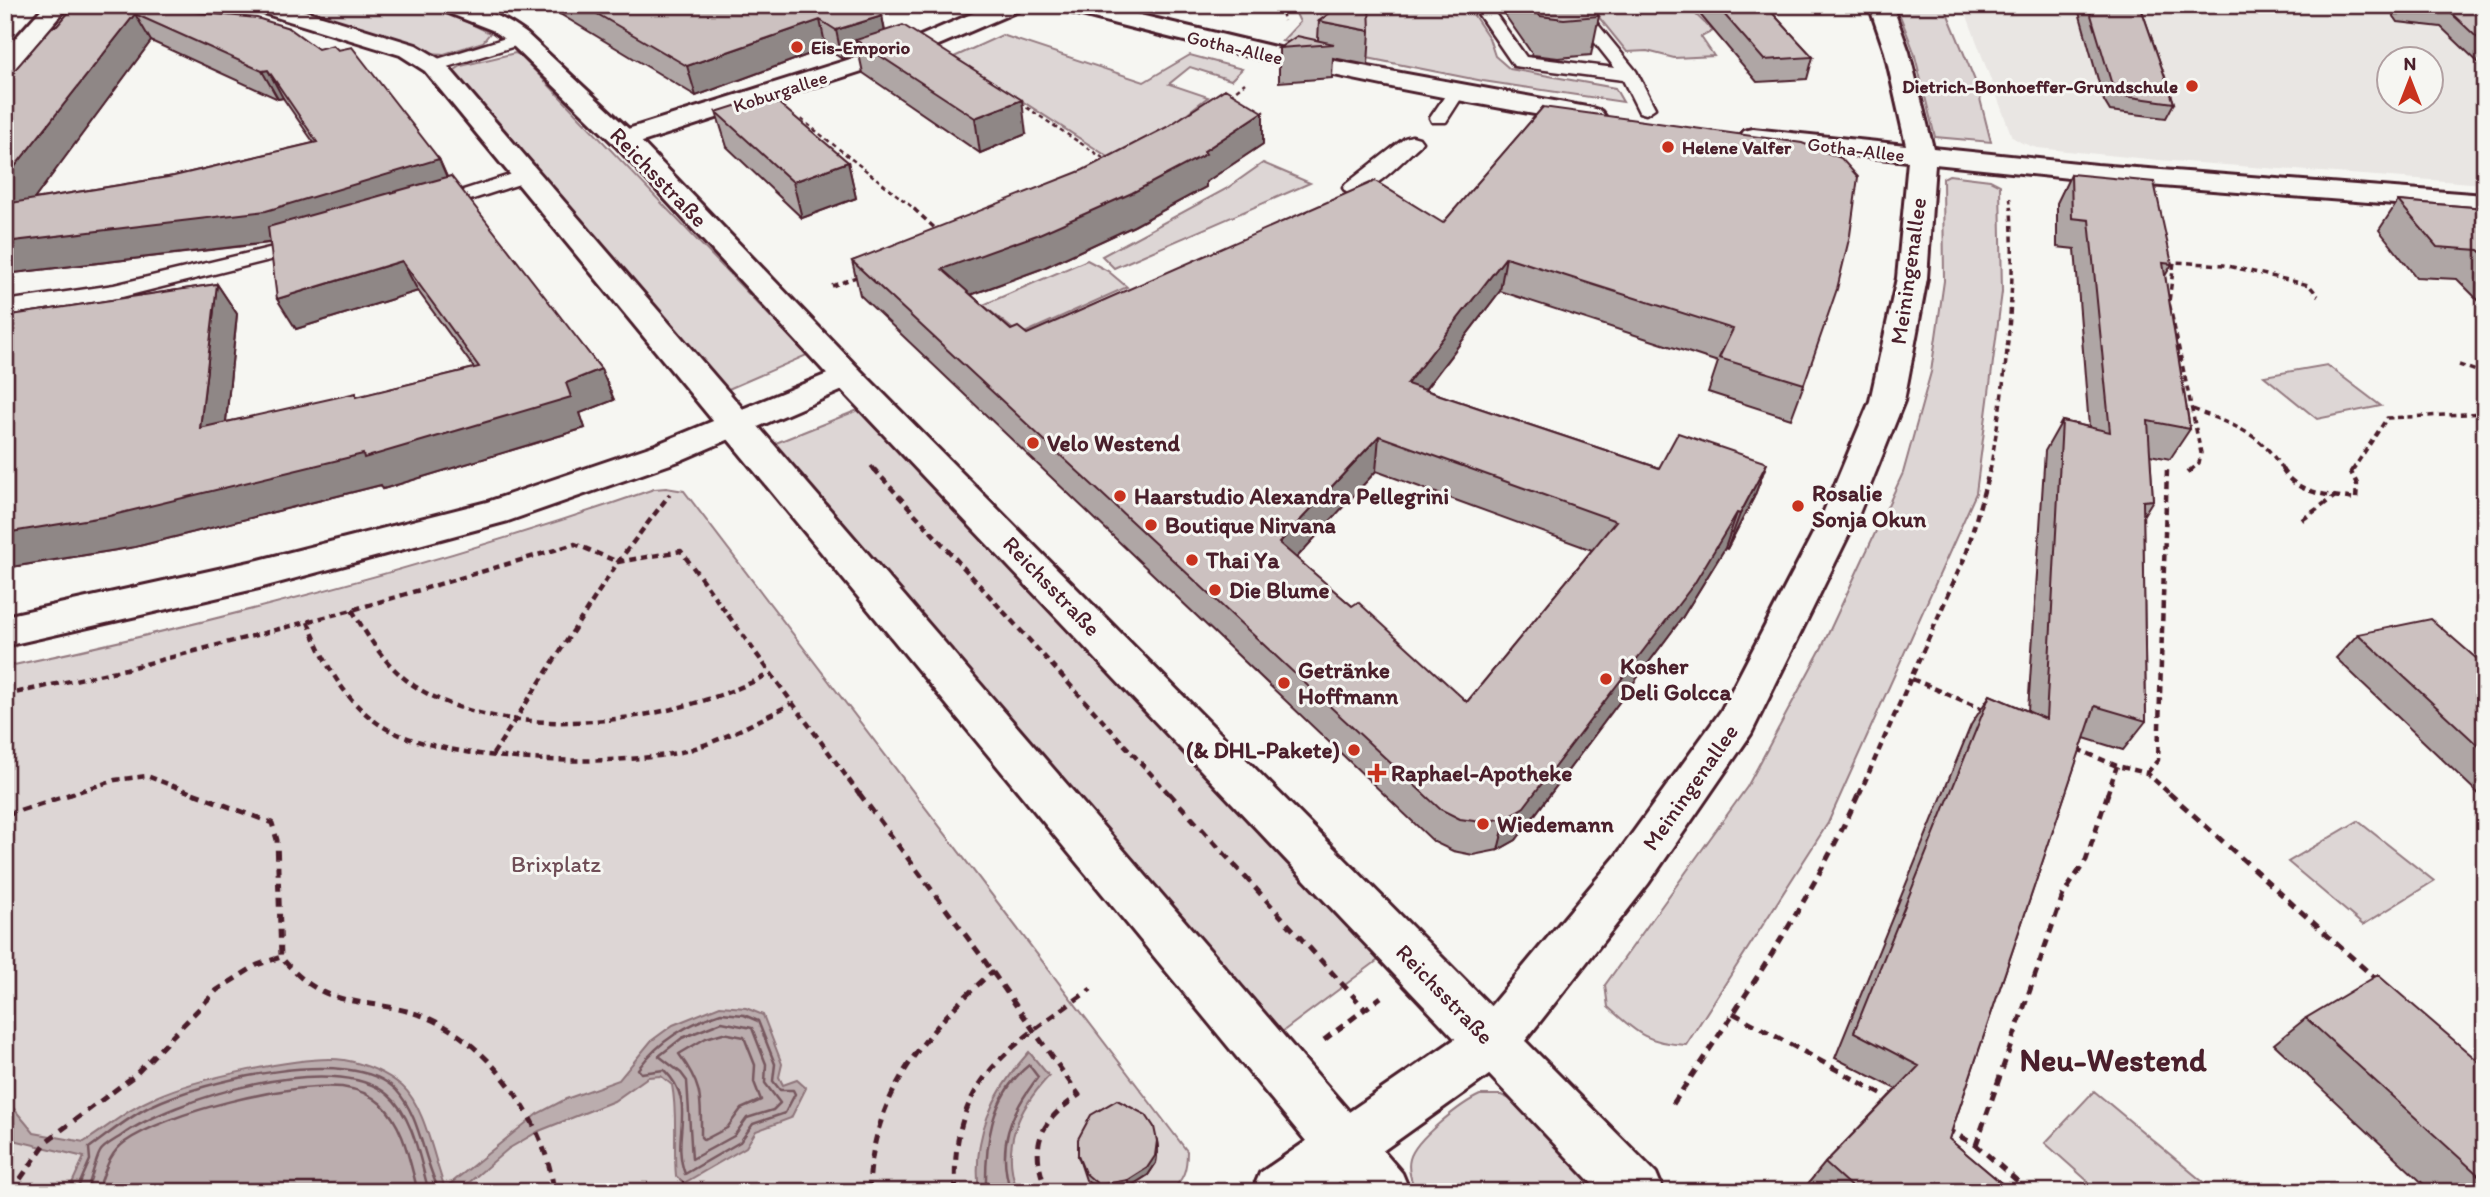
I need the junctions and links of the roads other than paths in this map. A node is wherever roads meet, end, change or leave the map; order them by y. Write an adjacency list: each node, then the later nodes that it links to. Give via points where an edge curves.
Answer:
1 (58, 5): 10 (street)
2 (261, 5): 11 (street, via 408,50)
3 (449, 5): 9 (street, Reichsstraße, via 500,25)
4 (1012, 5): 17 (street, Koburgallee, via 907,49)
5 (1071, 5): 13 (street, Gotha-Allee, via 1293,61)
6 (1480, 5): 12 (lane, via 1520,62)
7 (1573, 5): 12 (lane)
8 (1880, 5): 19 (street, Meiningenallee, via 1897,52)
9 (519, 39): 11 (lane); 17 (street, Reichsstraße)
10 (5, 65)
11 (434, 66): 20 (street)
12 (1630, 75): 15 (lane)
13 (1455, 94): 14 (lane); 15 (street, Gotha-Allee)
14 (1439, 118)
15 (1638, 119)
16 (1724, 134): 19 (street, Gotha-Allee)
17 (624, 139): 26 (street, Reichsstraße)
18 (1412, 142): 21 (lane)
19 (1922, 157): 22 (street, Gotha-Allee); 29 (street, Meiningenallee, via 1912,278 1887,401 1840,516 1736,722 1632,870)
20 (525, 176): 23 (lane); 27 (street)
21 (1353, 188)
22 (2485, 203)
23 (411, 213)
24 (326, 239): 25 (lane, via 114,292)
25 (5, 308)
26 (847, 376): 27 (street); 29 (street, Reichsstraße)
27 (737, 422): 28 (street, via 667,453 495,512 260,574); 30 (street)
28 (5, 631)
29 (1492, 1043): 30 (street, Meiningenallee); 33 (street, Reichsstraße)
30 (1343, 1145): 31 (street); 32 (street)
31 (1279, 1192)
32 (1383, 1192)
33 (1637, 1192)

